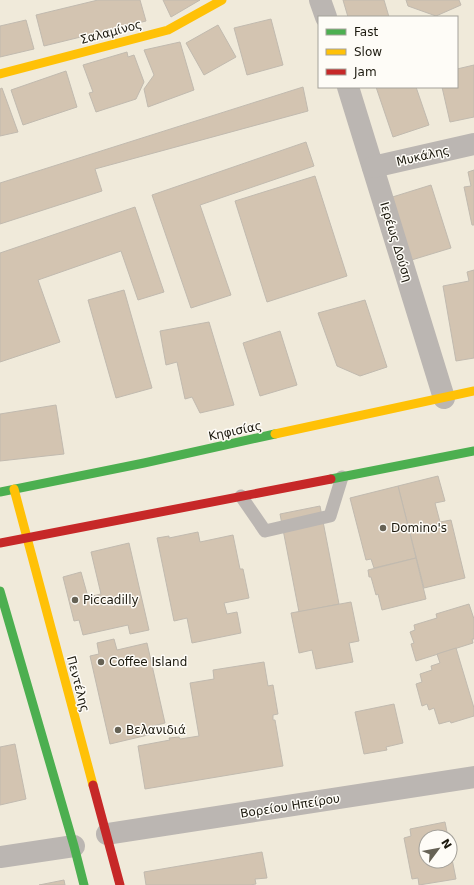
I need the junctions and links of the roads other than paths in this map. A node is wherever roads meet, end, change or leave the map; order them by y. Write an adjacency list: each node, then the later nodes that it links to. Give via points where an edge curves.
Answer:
1 (222, 0): 4 (main road, Σαλαμίνος, via 168,30)
2 (320, 0): 3 (street)
3 (326, 16)
4 (0, 74)
5 (348, 88): 7 (street, Ιερέως Δούση)
6 (474, 144): 7 (street, Μυκάλης)
7 (373, 168): 9 (street, Ιερέως Δούση)
8 (474, 391): 9 (main road, Κηφισίας)
9 (444, 398): 12 (main road, Κηφισίας)
10 (473, 454): 11 (main road)
11 (342, 477): 14 (main road); 14 (lane, via 330,516 264,531)
12 (14, 489): 13 (main road, Κηφισίας); 15 (main road, Πεντέλης)
13 (0, 492)
14 (241, 496): 15 (main road)
15 (27, 538): 16 (main road); 19 (main road, Πεντέλης)
16 (0, 543)
17 (0, 591): 20 (main road)
18 (474, 777): 19 (street, Βορείου Ηπείρου)
19 (107, 834): 23 (main road, Πεντέλης)
20 (74, 846): 21 (street); 22 (main road)
21 (0, 857)
22 (84, 885)
23 (120, 885)

